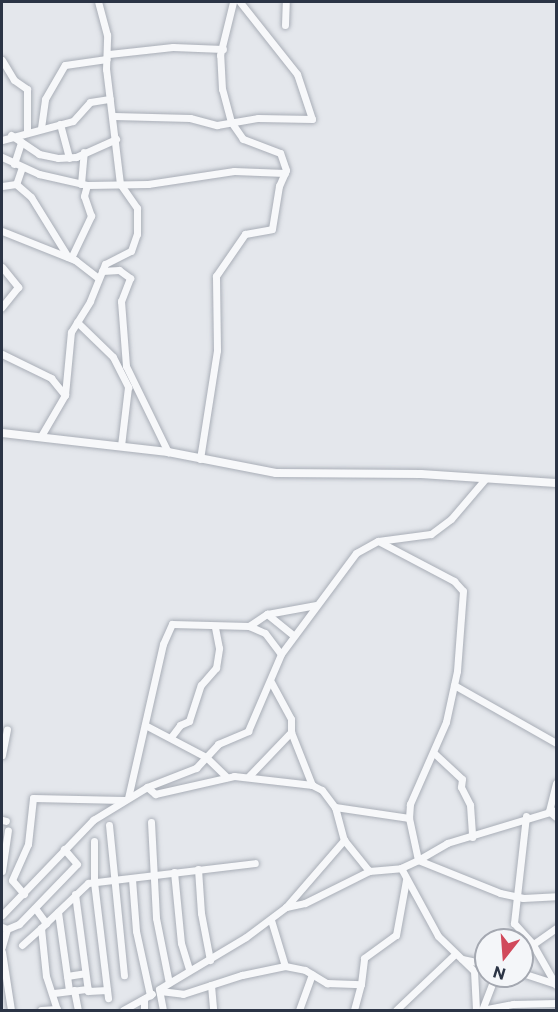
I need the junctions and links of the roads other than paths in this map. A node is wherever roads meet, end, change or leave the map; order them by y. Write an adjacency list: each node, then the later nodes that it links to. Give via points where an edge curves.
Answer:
1 (98, 2): 7 (street)
2 (233, 2): 6 (street)
3 (240, 2): 11 (street, via 297,74 312,119)
4 (286, 2): 5 (street)
5 (285, 25)
6 (223, 49): 7 (street, via 173,48); 11 (street, via 222,90)
7 (108, 57): 9 (street); 13 (street, via 65,65 45,99)
8 (2, 60): 14 (street, via 14,80 27,89)
9 (110, 99): 10 (street); 12 (street, via 90,102 77,119)
10 (114, 116): 11 (street, via 190,118 214,125); 17 (street)
11 (231, 122): 23 (street, via 243,139 280,153)
12 (60, 124): 13 (street); 21 (street)
13 (41, 128): 14 (street)
14 (27, 132): 15 (street)
15 (11, 135): 16 (street); 18 (street)
16 (2, 137)
17 (116, 139): 19 (street); 26 (street)
18 (21, 142): 21 (street, via 39,154); 22 (street)
19 (84, 152): 21 (street); 25 (street)
20 (2, 157): 22 (street)
21 (69, 158)
22 (18, 165): 24 (street); 25 (street)
23 (285, 173): 26 (street, via 234,171 148,184); 40 (street, via 272,229 245,234 216,276 217,350)
24 (16, 184): 27 (street); 29 (street, via 32,197)
25 (84, 184): 26 (street); 29 (street, via 91,216)
26 (120, 184): 31 (street, via 137,208 137,234 131,251 105,264)
27 (2, 186)
28 (2, 231): 29 (street)
29 (69, 258): 31 (street)
30 (2, 267): 32 (street, via 18,287)
31 (100, 274): 33 (street); 39 (street, via 119,270 130,278 121,301 126,366)
32 (2, 308)
33 (77, 322): 35 (street, via 69,336); 38 (street, via 112,357 128,387)
34 (2, 354): 35 (street, via 51,378)
35 (65, 395): 37 (street)
36 (2, 433): 37 (street)
37 (41, 436): 38 (street)
38 (121, 446): 39 (street)
39 (168, 452): 40 (street)
40 (200, 459): 41 (street, via 276,473)
41 (485, 479): 42 (street); 43 (street, via 451,519 431,534)
42 (556, 483)
43 (378, 541): 44 (street, via 356,553); 51 (street, via 462,589)
44 (315, 605): 45 (street); 48 (street)
45 (267, 614): 46 (street); 48 (street)
46 (249, 626): 47 (street); 49 (street, via 265,633)
47 (215, 627): 52 (street, via 172,624 169,628); 55 (street, via 219,648 216,668 201,685 189,721)
48 (293, 635): 49 (street)
49 (280, 654): 50 (street)
50 (271, 682): 54 (street, via 291,719); 59 (street, via 250,729 218,744)
51 (454, 685): 56 (street); 57 (street)
52 (145, 725): 55 (street); 65 (street)
53 (7, 729): 58 (street)
54 (291, 732): 60 (street); 63 (street)
55 (171, 737): 59 (street)
56 (556, 743)
57 (434, 753): 70 (street, via 417,784); 74 (street, via 462,779 461,787 470,805)
58 (2, 755)
59 (206, 757): 61 (street); 64 (street, via 196,768)
60 (249, 776): 61 (street); 63 (street)
61 (227, 777): 64 (street, via 155,794)
62 (556, 783): 67 (street)
63 (312, 785): 66 (street, via 322,790)
64 (147, 788): 65 (street)
65 (126, 799): 77 (street, via 93,820); 90 (street, via 33,798 24,858 12,880)
66 (335, 807): 70 (street); 75 (street)
67 (553, 810): 68 (street); 69 (street)
68 (526, 816): 74 (street); 93 (street)
69 (556, 817)
70 (409, 818): 78 (street)
71 (151, 822): 85 (street)
72 (109, 825): 88 (street)
73 (8, 830): 82 (street)
74 (472, 837): 78 (street, via 447,843)
75 (344, 840): 83 (street); 94 (street)
76 (94, 841): 89 (street)
77 (64, 849): 90 (street); 95 (street, via 77,864)
78 (418, 860): 81 (street); 93 (street)
79 (255, 863): 80 (street)
80 (198, 868): 84 (street); 110 (street)
81 (401, 868): 83 (street); 87 (street)
82 (2, 870)
83 (369, 871): 94 (street, via 305,903)
84 (174, 872): 85 (street); 113 (street, via 181,943)
85 (153, 875): 86 (street); 119 (street, via 160,947)
86 (132, 879): 88 (street); 128 (street)
87 (406, 880): 108 (street, via 438,936); 120 (street, via 396,935 364,958)
88 (112, 881): 89 (street); 116 (street)
89 (94, 882): 91 (street, via 82,886); 124 (street, via 107,994 89,993)
90 (24, 894): 97 (street)
91 (75, 894): 96 (street); 114 (street)
92 (556, 896): 93 (street)
93 (515, 897): 102 (street, via 514,923)
94 (286, 907): 98 (street)
95 (35, 908): 99 (street); 101 (street, via 19,924)
96 (58, 912): 99 (street); 117 (street)
97 (2, 915)
98 (271, 920): 110 (street); 112 (street)
99 (43, 926): 104 (street); 127 (street, via 46,976)
100 (556, 927): 103 (street)
101 (4, 928): 105 (street)
102 (518, 928)
103 (534, 942)
104 (22, 945)
105 (2, 946)
106 (534, 946): 121 (street)
107 (2, 952): 132 (street)
108 (455, 954): 109 (street); 131 (street)
109 (462, 959): 111 (street); 141 (street, via 474,971)
110 (210, 960): 113 (street)
111 (474, 962)
112 (285, 966): 115 (street); 122 (street)
113 (189, 970): 119 (street)
114 (85, 973): 117 (street); 124 (street)
115 (312, 974): 120 (street, via 327,983); 139 (street)
116 (124, 975)
117 (67, 976): 125 (street)
118 (534, 978): 121 (street)
119 (169, 983): 126 (street)
120 (361, 984): 140 (street)
121 (556, 984)
122 (211, 985): 126 (street, via 183,994); 138 (street)
123 (491, 988): 142 (street)
124 (88, 989): 125 (street)
125 (71, 990): 127 (street); 134 (street)
126 (159, 990): 128 (street); 137 (street)
127 (54, 993): 130 (street)
128 (147, 997): 135 (street); 136 (street)
129 (552, 1005): 142 (street)
130 (57, 1010): 133 (street)
131 (399, 1010)
132 (11, 1011)
133 (41, 1011)
134 (78, 1011)
135 (123, 1011)
136 (144, 1011)
137 (163, 1011)
138 (213, 1011)
139 (299, 1011)
140 (354, 1011)
141 (476, 1011)
142 (482, 1011)

